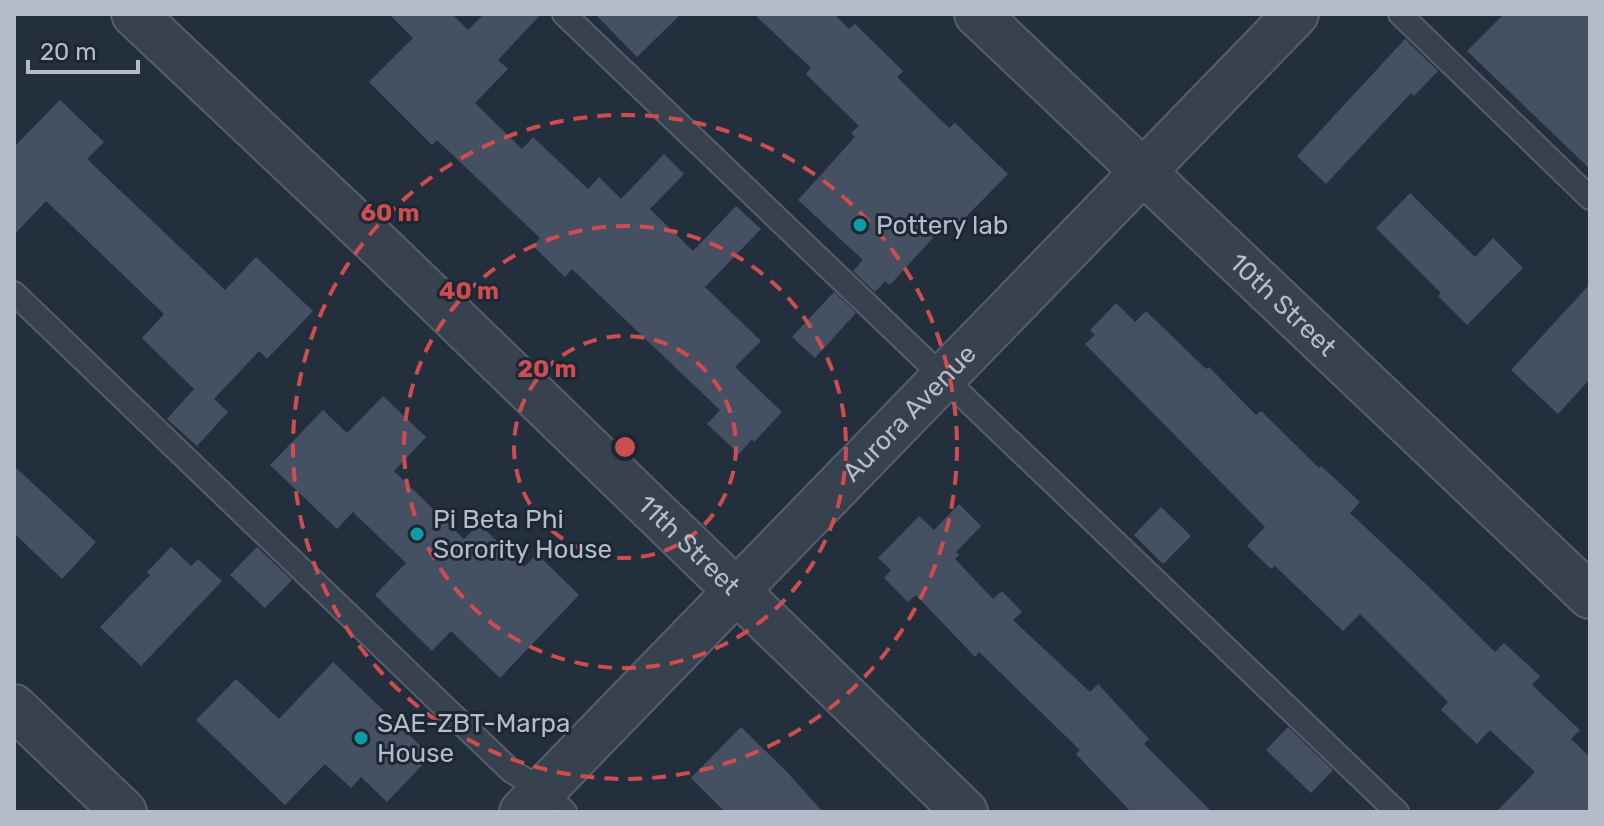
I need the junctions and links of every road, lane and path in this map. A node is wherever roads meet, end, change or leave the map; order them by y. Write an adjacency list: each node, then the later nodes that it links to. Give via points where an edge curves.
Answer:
1 (134, 14): 10 (street, 11th Street)
2 (564, 14): 9 (lane)
3 (977, 14): 6 (street, 10th Street)
4 (1296, 14): 6 (street, Aurora Avenue)
5 (1400, 14): 7 (lane)
6 (1144, 172): 9 (street, Aurora Avenue); 11 (street, 10th Street)
7 (1590, 198)
8 (14, 293): 13 (lane)
9 (942, 378): 10 (street, Aurora Avenue); 16 (lane)
10 (737, 590): 13 (street, Aurora Avenue); 15 (street, 11th Street)
11 (1590, 596)
12 (14, 707): 14 (street)
13 (543, 805)
14 (124, 812)
15 (965, 812)
16 (1397, 812)

